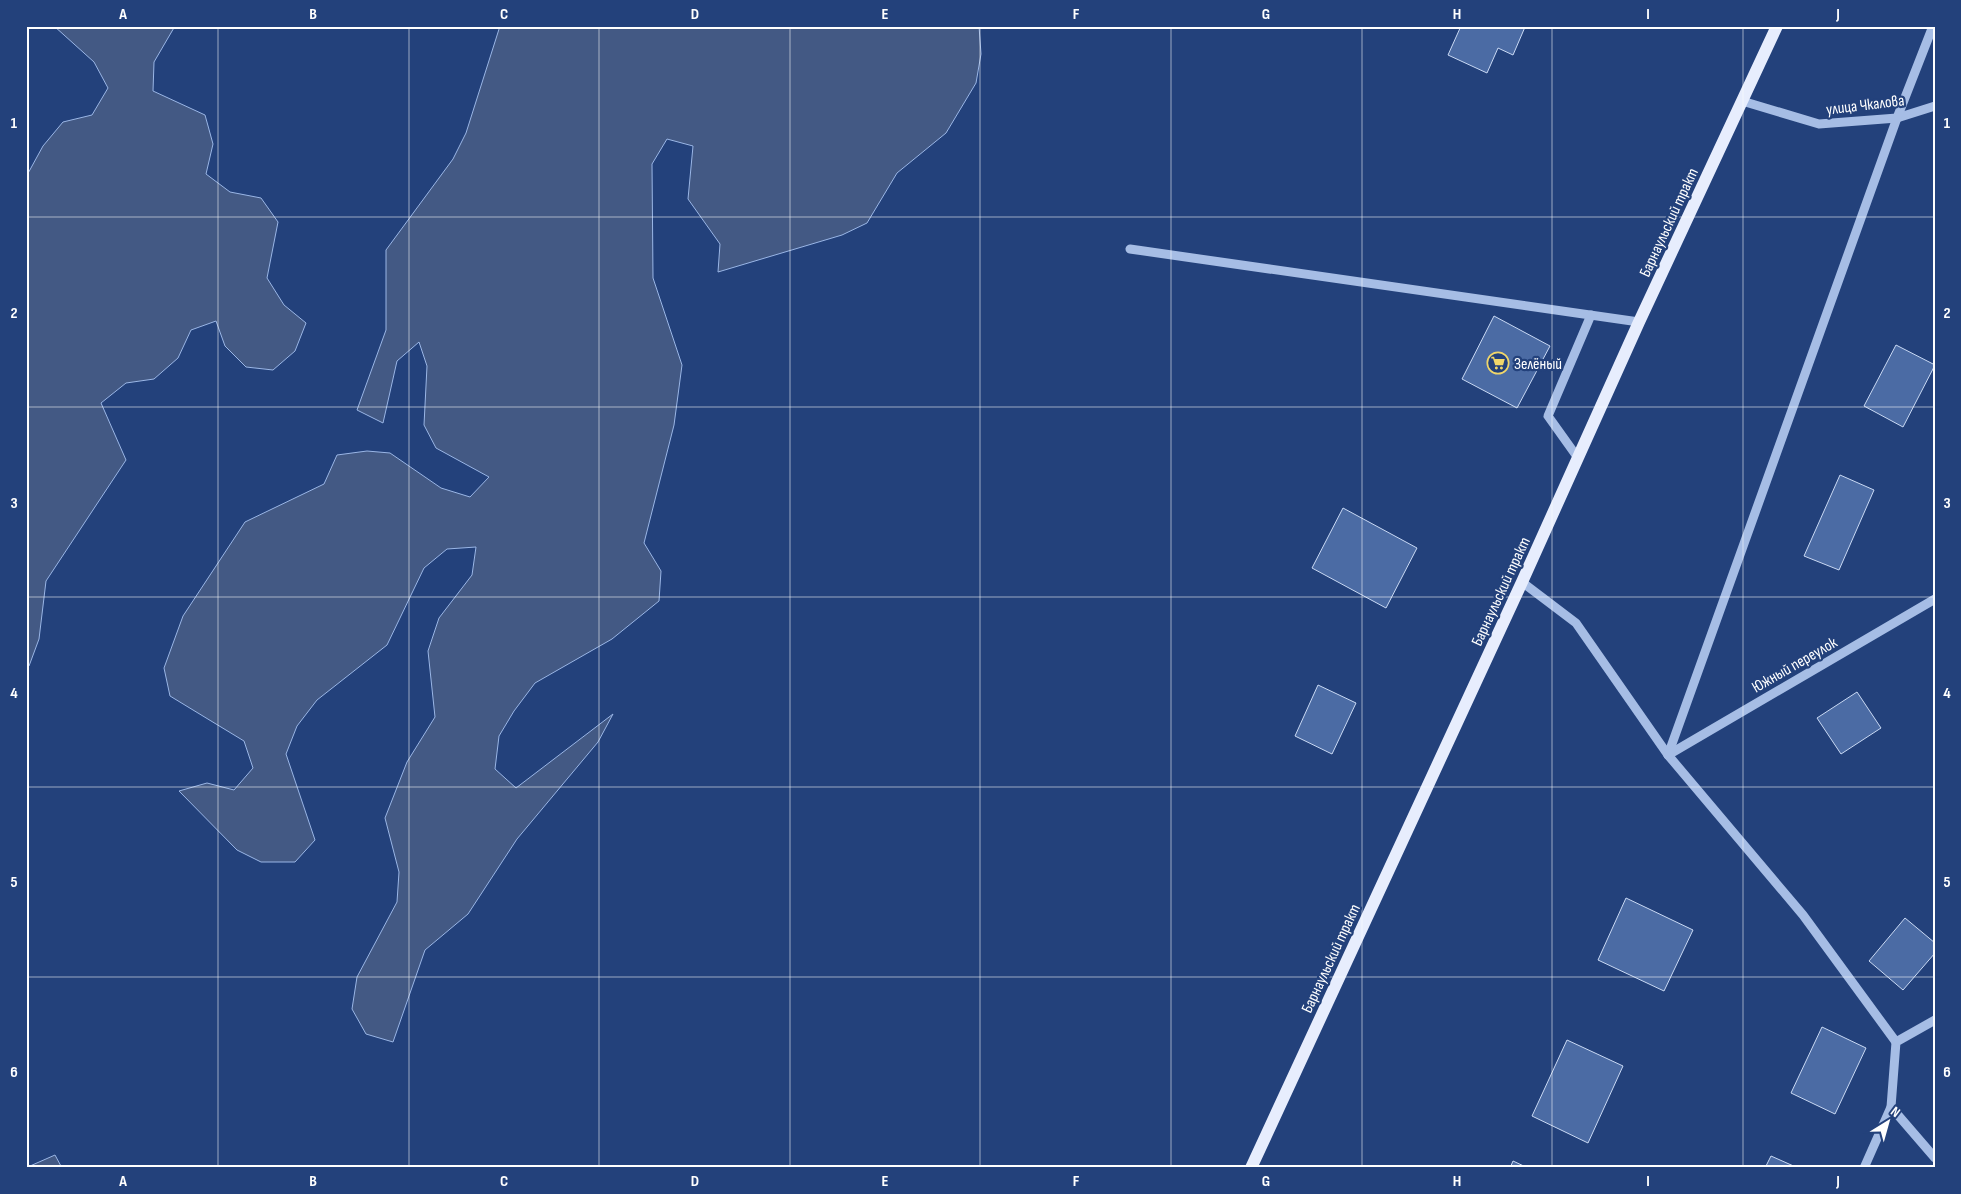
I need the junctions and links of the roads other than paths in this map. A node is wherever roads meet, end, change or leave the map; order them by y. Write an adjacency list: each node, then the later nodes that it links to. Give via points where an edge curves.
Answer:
1 (1777, 26): 3 (main road, Барнаульский тракт)
2 (1933, 26): 5 (street)
3 (1742, 101): 5 (street, улица Чкалова, via 1820,124); 8 (main road, Барнаульский тракт)
4 (1935, 106): 5 (street, улица Чкалова)
5 (1897, 118): 12 (street)
6 (1130, 249): 7 (street)
7 (1591, 315): 8 (street); 9 (street, via 1548,416)
8 (1639, 322): 9 (main road, Барнаульский тракт)
9 (1578, 458): 10 (main road, Барнаульский тракт)
10 (1522, 582): 12 (street, via 1576,623); 17 (main road, Барнаульский тракт)
11 (1935, 599): 12 (street, Южный переулок)
12 (1668, 755): 14 (street, via 1803,915)
13 (1935, 1020): 14 (street)
14 (1896, 1042): 15 (street)
15 (1892, 1107): 16 (street); 18 (street)
16 (1935, 1158)
17 (1251, 1168)
18 (1864, 1168)

